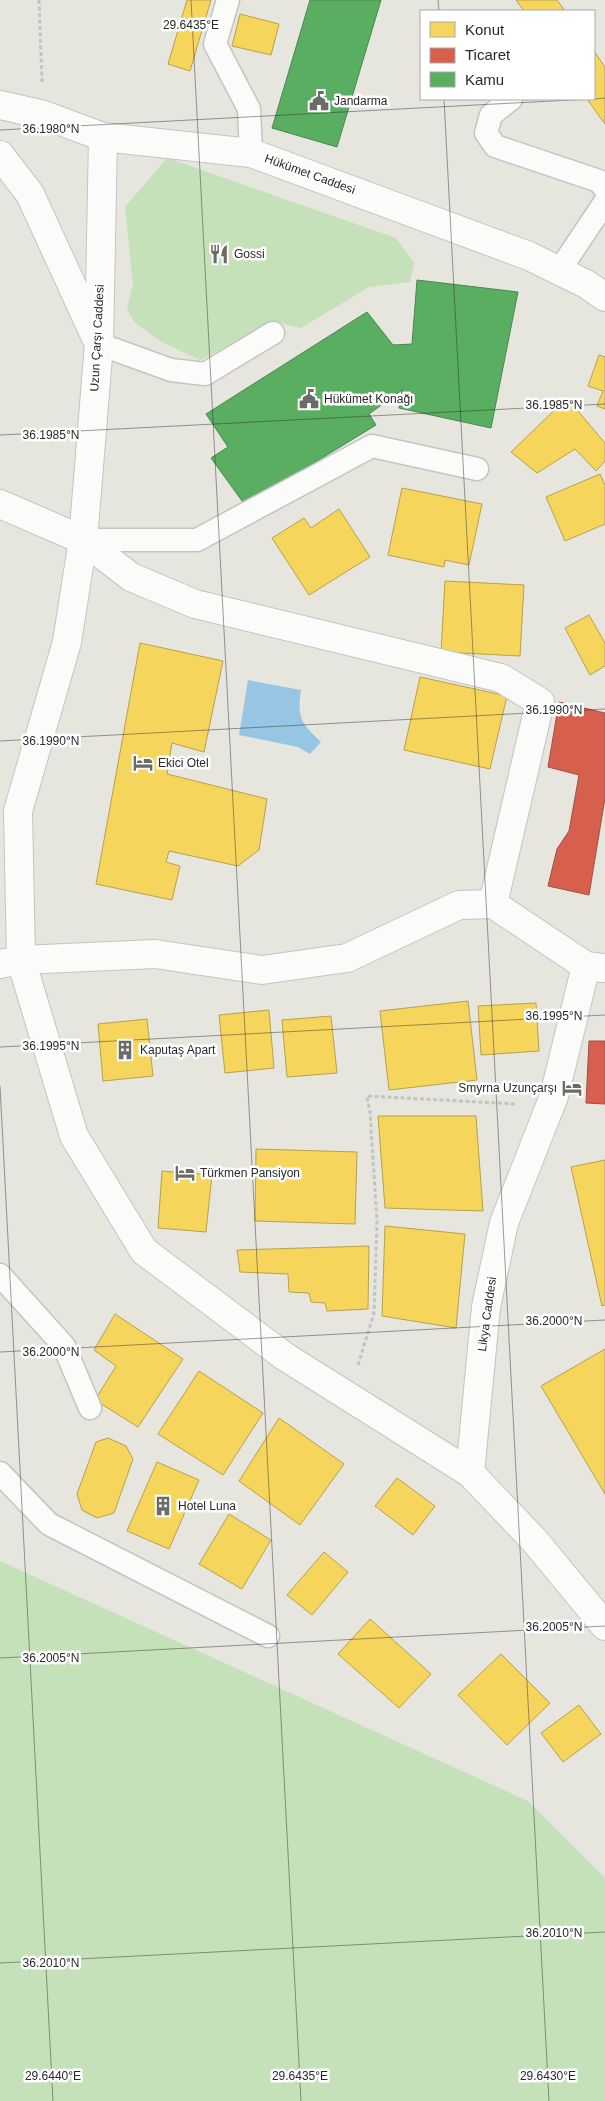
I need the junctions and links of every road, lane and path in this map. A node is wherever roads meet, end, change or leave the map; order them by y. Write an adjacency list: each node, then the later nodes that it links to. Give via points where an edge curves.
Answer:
1 (39, 0): 5 (path)
2 (228, 0): 7 (lane, via 215,44 248,109)
3 (510, 100): 9 (lane, via 491,115 486,133 495,146 599,181)
4 (0, 105): 5 (street, Hükümet Caddesi)
5 (44, 115): 6 (street, Hükümet Caddesi)
6 (103, 136): 7 (street, Hükümet Caddesi); 14 (street, Uzun Çarşı Caddesi)
7 (251, 153): 11 (street, Hükümet Caddesi, via 529,256)
8 (0, 155): 14 (street, via 30,194)
9 (605, 189)
10 (605, 202): 11 (lane)
11 (559, 271): 12 (street, Hükümet Caddesi)
12 (605, 296)
13 (273, 333): 14 (lane, via 206,374 171,370)
14 (99, 344): 17 (street, Uzun Çarşı Caddesi)
15 (477, 469): 17 (lane, via 372,446 197,540)
16 (0, 504): 17 (street)
17 (83, 540): 18 (street, via 131,577 195,604 501,678 540,702); 19 (street, Uzun Çarşı Caddesi, via 67,642 18,811)
18 (493, 904): 19 (street, via 459,904 346,958 262,970 155,954); 20 (street)
19 (11, 962): 23 (street, Uzun Çarşı Caddesi, via 74,1136 144,1251 284,1356)
20 (596, 967): 21 (street, Likya Caddesi)
21 (550, 1106): 23 (path, via 367,1096 377,1221 374,1313); 26 (street, Likya Caddesi, via 504,1223 486,1307)
22 (0, 1275): 24 (lane, via 64,1346)
23 (349, 1397): 26 (street, Uzun Çarşı Caddesi)
24 (90, 1408)
25 (0, 1473): 28 (lane, via 49,1524)
26 (470, 1473): 27 (street, via 534,1540)
27 (605, 1626)
28 (268, 1636)

